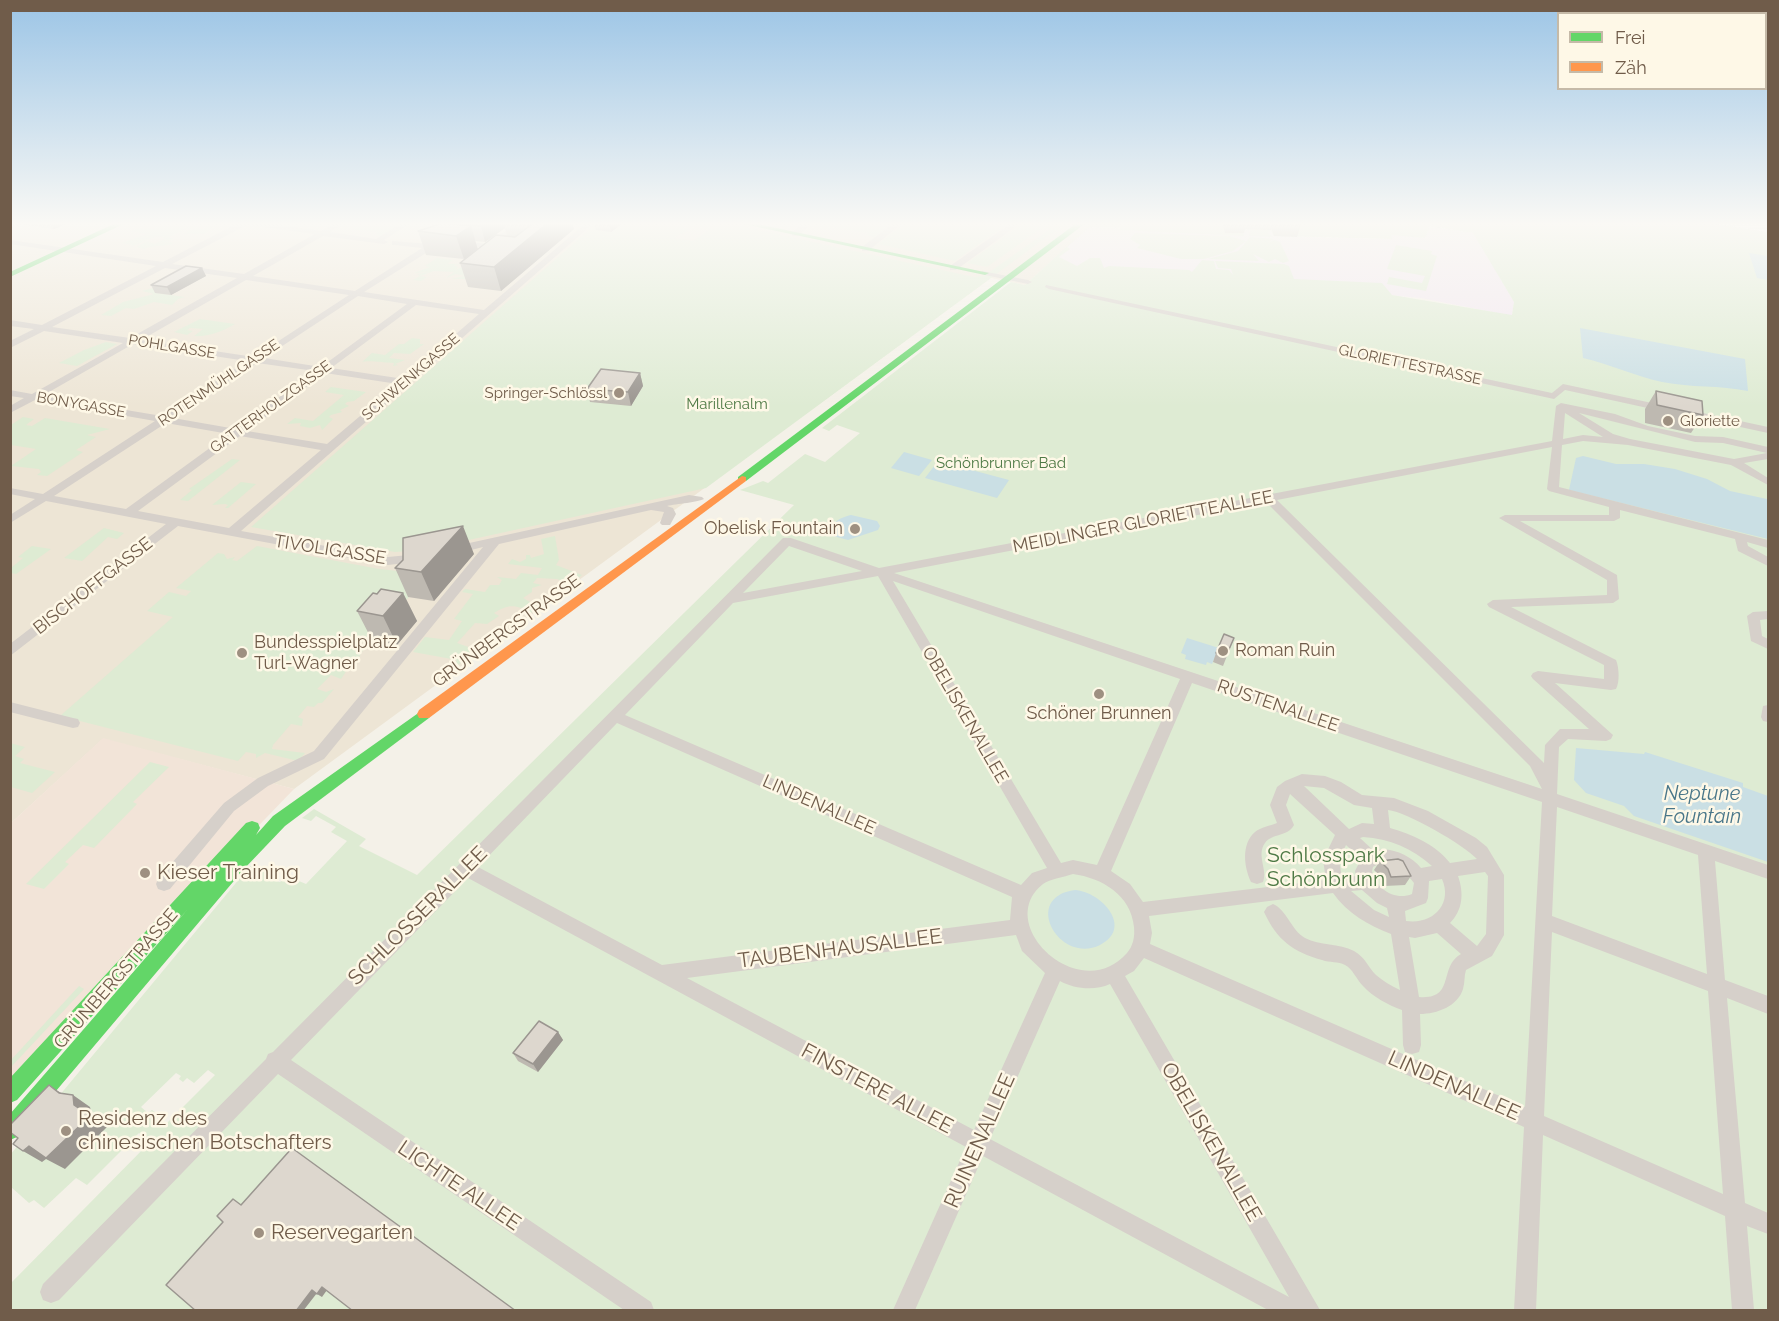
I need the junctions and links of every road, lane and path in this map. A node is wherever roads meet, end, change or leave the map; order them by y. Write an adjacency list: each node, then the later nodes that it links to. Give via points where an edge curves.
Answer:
1 (130, 284): 13 (street)
2 (233, 284): 14 (street)
3 (288, 284): 9 (street)
4 (372, 284): 9 (street, ROTENMÜHLGASSE)
5 (521, 284): 11 (street, SCHWENKGASSE)
6 (988, 284): 40 (main road, GRÜNBERGSTRASSE)
7 (1001, 284): 102 (main road, GRÜNBERGSTRASSE, via 279,821)
8 (1049, 287): 21 (street, GLORIETTESTRASSE)
9 (356, 294): 10 (street); 16 (street, ROTENMÜHLGASSE)
10 (415, 302): 11 (street); 17 (street, GATTERHOLZGASSE)
11 (486, 314): 18 (street, SCHWENKGASSE)
12 (10, 323): 13 (street, POHLGASSE)
13 (44, 328): 14 (street, POHLGASSE); 15 (street)
14 (132, 341): 16 (street, POHLGASSE); 20 (street)
15 (10, 345)
16 (255, 360): 17 (street, POHLGASSE); 23 (street, ROTENMÜHLGASSE)
17 (322, 370): 18 (street, POHLGASSE); 27 (street, GATTERHOLZGASSE)
18 (405, 382): 32 (street, SCHWENKGASSE)
19 (10, 393): 20 (street, BONYGASSE)
20 (34, 397): 22 (street); 23 (street, BONYGASSE)
21 (1557, 401): 24 (street, GLORIETTESTRASSE); 25 (street, GLORIETTESTRASSE, via 1563,387); 26 (street); 29 (street)
22 (10, 410)
23 (164, 420): 27 (street, BONYGASSE); 39 (street, ROTENMÜHLGASSE)
24 (1645, 428): 26 (street); 31 (street, GLORIETTESTRASSE)
25 (1768, 430)
26 (1610, 431): 30 (street)
27 (237, 432): 32 (street, BONYGASSE); 43 (street, GATTERHOLZGASSE)
28 (1695, 439): 31 (street, GLORIETTESTRASSE); 33 (street, GLORIETTESTRASSE, via 1723,440); 35 (street)
29 (1556, 442): 30 (street, MEIDLINGER GLORIETTEALLEE, via 1583,438); 38 (street, MEIDLINGER GLORIETTEALLEE); 42 (street, via 1553,489)
30 (1628, 442): 31 (street)
31 (1671, 442): 35 (street)
32 (329, 448): 47 (street, SCHWENKGASSE)
33 (1768, 450)
34 (1768, 456): 35 (street)
35 (1732, 458): 36 (street)
36 (1768, 482)
37 (10, 491): 39 (street, TIVOLIGASSE)
38 (1268, 497): 53 (street, MEIDLINGER GLORIETTEALLEE); 65 (street, via 1535,762)
39 (45, 498): 43 (street, TIVOLIGASSE); 44 (street, ROTENMÜHLGASSE)
40 (698, 499): 41 (street, TIVOLIGASSE); 46 (main road, GRÜNBERGSTRASSE)
41 (648, 507): 46 (street, via 669,510); 50 (street, TIVOLIGASSE)
42 (1615, 507): 48 (street); 65 (street, via 1614,518 1505,518 1613,578 1613,599 1493,603 1611,663 1611,685 1539,676 1606,735 1565,733 1552,745)
43 (128, 513): 45 (street, TIVOLIGASSE)
44 (10, 520)
45 (176, 522): 47 (street, TIVOLIGASSE); 57 (street, BISCHOFFGASSE)
46 (666, 523): 100 (main road, GRÜNBERGSTRASSE, via 258,822)
47 (232, 532): 50 (street, TIVOLIGASSE, via 388,561)
48 (1741, 538): 51 (street); 52 (street, via 1742,548)
49 (787, 541): 53 (street, RUSTENALLEE); 54 (street, SCHLOSSERALLEE)
50 (494, 542): 80 (street, via 319,755 263,782 229,807)
51 (1768, 544)
52 (1768, 562)
53 (878, 567): 54 (street, MEIDLINGER GLORIETTEALLEE); 58 (street, RUSTENALLEE); 73 (street, OBELISKENALLEE)
54 (729, 600): 61 (street, SCHLOSSERALLEE)
55 (1768, 615): 56 (street, via 1753,616 1756,638)
56 (1768, 644)
57 (10, 651)
58 (1188, 676): 65 (street, RUSTENALLEE); 76 (street)
59 (10, 707): 63 (street)
60 (1768, 710): 62 (street)
61 (614, 716): 72 (street, SCHLOSSERALLEE); 82 (street, LINDENALLEE)
62 (1768, 717)
63 (73, 723)
64 (1290, 785): 66 (street, via 1302,780 1325,782 1359,801); 68 (street); 78 (street, via 1278,799 1286,825 1268,832 1254,846)
65 (1550, 792): 69 (street, RUSTENALLEE); 86 (street)
66 (1379, 802): 67 (street); 71 (street, via 1422,816 1470,843)
67 (1383, 831): 68 (street, via 1362,830); 74 (street, via 1418,844)
68 (1346, 836): 70 (street); 81 (street, via 1335,846 1331,859)
69 (1706, 851): 75 (street, RUSTENALLEE); 95 (street)
70 (1371, 858): 77 (street, via 1396,858); 79 (street, via 1363,867)
71 (1490, 864): 74 (street); 91 (street, via 1498,889 1495,935 1486,950)
72 (465, 868): 93 (street, FINSTERE ALLEE); 99 (street, SCHLOSSERALLEE)
73 (1056, 869): 76 (street, via 1072,867); 82 (street, via 1034,880)
74 (1445, 871): 77 (street); 87 (street, via 1453,888 1453,905)
75 (1768, 872)
76 (1101, 874): 84 (street, via 1118,883)
77 (1419, 875): 83 (street, via 1423,891 1420,898 1413,903)
78 (1257, 878)
79 (1366, 882): 81 (street); 83 (street, via 1380,897)
80 (164, 884)
81 (1337, 885): 84 (street); 89 (street, via 1358,909)
82 (1023, 894): 88 (street, via 1018,906)
83 (1395, 903): 89 (street)
84 (1139, 910): 90 (street, via 1143,928)
85 (1273, 912): 96 (street, via 1298,943 1351,958 1376,986)
86 (1544, 921): 95 (street); 101 (street)
87 (1438, 923): 89 (street, via 1420,929); 91 (street)
88 (1018, 927): 92 (street, via 1031,951); 93 (street, TAUBENHAUSALLEE)
89 (1399, 928): 96 (street)
90 (1140, 948): 94 (street, via 1132,962); 101 (street, LINDENALLEE)
91 (1474, 955): 96 (street, via 1460,964 1454,988 1444,1000)
92 (1055, 971): 94 (street, via 1089,979); 103 (street, RUINENALLEE)
93 (661, 973): 103 (street, FINSTERE ALLEE)
94 (1113, 974): 110 (street, OBELISKENALLEE)
95 (1717, 986): 97 (street); 104 (street)
96 (1411, 1005): 98 (street)
97 (1768, 1005)
98 (1412, 1046)
99 (275, 1061): 106 (street, SCHLOSSERALLEE); 107 (street, LICHTE ALLEE)
100 (10, 1094)
101 (1534, 1121): 104 (street, LINDENALLEE); 111 (street)
102 (10, 1130)
103 (978, 1143): 108 (street, RUINENALLEE); 109 (street, FINSTERE ALLEE)
104 (1735, 1210): 105 (street, LINDENALLEE); 112 (street)
105 (1768, 1224)
106 (51, 1292)
107 (643, 1311)
108 (904, 1311)
109 (1290, 1311)
110 (1309, 1311)
111 (1525, 1311)
112 (1743, 1311)

